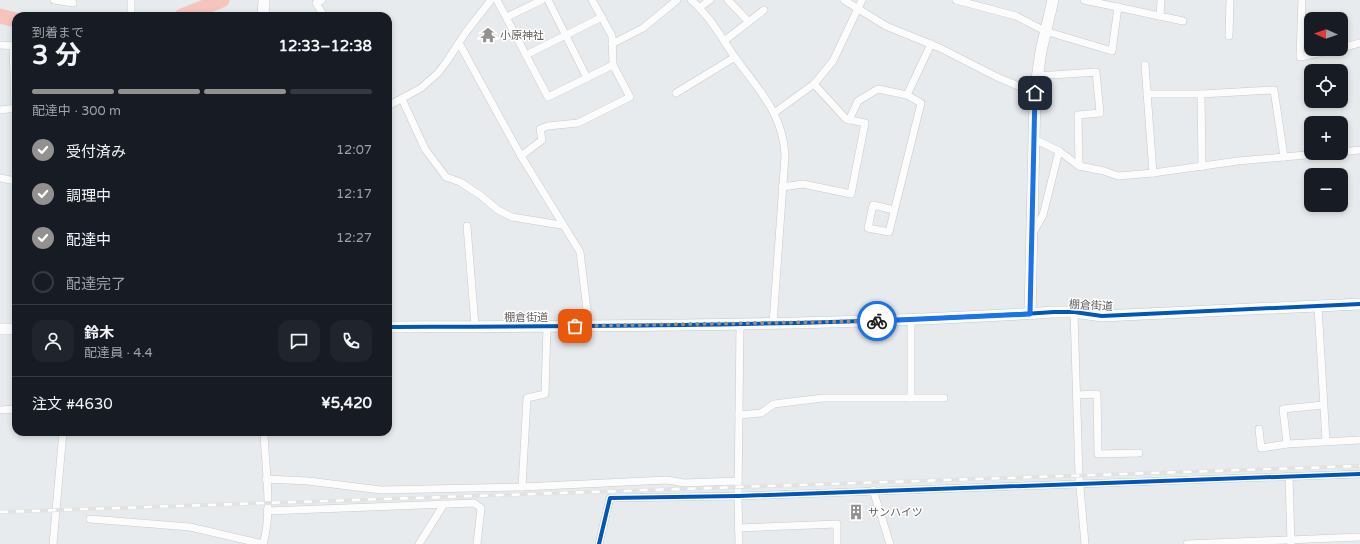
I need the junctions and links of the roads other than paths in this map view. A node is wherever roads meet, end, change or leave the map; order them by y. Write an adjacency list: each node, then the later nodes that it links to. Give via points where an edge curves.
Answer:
1 (54, 0): 22 (street)
2 (131, 0): 27 (street)
3 (264, 0): 28 (street)
4 (322, 0): 29 (street, via 316,3)
5 (491, 0): 39 (street)
6 (497, 0): 31 (street)
7 (542, 0): 31 (street)
8 (548, 0): 36 (street)
9 (592, 0): 32 (street)
10 (677, 0): 41 (street, via 642,28)
11 (691, 0): 23 (street)
12 (710, 0): 23 (street)
13 (728, 0): 33 (street)
14 (844, 0): 25 (street)
15 (862, 0): 25 (street)
16 (956, 0): 35 (street, via 1016,16)
17 (1053, 0): 35 (street)
18 (1084, 0): 24 (street)
19 (1161, 0): 30 (street)
20 (1230, 0): 37 (street)
21 (1302, 0): 47 (street, via 1300,57)
22 (73, 3)
23 (700, 7): 38 (street)
24 (1118, 7): 30 (street); 35 (street, via 1112,51)
25 (859, 8): 42 (street, via 886,26); 53 (street, via 833,61)
26 (764, 10): 33 (street)
27 (131, 12)
28 (263, 12)
29 (322, 12)
30 (1160, 16): 34 (street)
31 (506, 17): 46 (street)
32 (602, 17): 36 (street); 41 (street, via 612,36)
33 (748, 21): 38 (street)
34 (1183, 21)
35 (1045, 31): 51 (street)
36 (565, 36): 46 (street); 52 (street)
37 (1229, 36)
38 (724, 41): 48 (street)
39 (459, 43): 59 (street, via 438,73 421,88); 70 (street)
40 (1360, 43): 45 (street)
41 (612, 44): 49 (street)
42 (931, 44): 55 (street); 58 (street)
43 (0, 45): 44 (street)
44 (12, 46)
45 (1348, 47)
46 (526, 55): 52 (street, via 548,97)
47 (1305, 56)
48 (735, 58): 54 (street); 63 (street, via 760,89)
49 (613, 65): 52 (street); 70 (street, via 630,97 578,123 540,129 542,140)
50 (1146, 65): 56 (street)
51 (1038, 76): 55 (street); 72 (street, via 1096,72 1100,113 1078,115)
52 (587, 78)
53 (814, 84): 63 (street); 64 (street)
54 (676, 93)
55 (1035, 93): 65 (street)
56 (1148, 94): 57 (street); 74 (street)
57 (1201, 94): 71 (street, via 1274,90); 73 (street)
58 (908, 95): 64 (street, via 878,89 858,101); 78 (street, via 921,103)
59 (402, 99): 60 (street); 79 (street, via 425,149 446,177 460,182 498,210 512,217)
60 (392, 104)
61 (12, 109): 62 (street)
62 (0, 110)
63 (774, 113): 77 (street, via 784,142)
64 (849, 120): 77 (street, via 865,123 851,194 803,184)
65 (1034, 140): 67 (street); 81 (street)
66 (1360, 150): 68 (street)
67 (1059, 151): 72 (street); 81 (street, via 1043,215)
68 (1348, 151)
69 (1304, 155): 71 (street)
70 (521, 156): 79 (street)
71 (1284, 157): 73 (street)
72 (1079, 166): 74 (street, via 1118,176)
73 (1202, 167): 74 (street)
74 (1153, 173)
75 (0, 178): 76 (street)
76 (12, 180)
77 (782, 188): 87 (street)
78 (894, 210): 78 (street, via 889,232 868,228 873,205)
79 (561, 225): 91 (street, via 580,252)
80 (467, 226): 89 (street)
81 (1033, 233): 85 (street)
82 (1360, 304): 83 (street, 棚倉街道)
83 (1318, 307): 84 (street, 棚倉街道, via 1102,316); 98 (street)
84 (1074, 312): 85 (street, 棚倉街道); 95 (street)
85 (1030, 314): 86 (street, 棚倉街道)
86 (910, 320): 87 (street, 棚倉街道); 96 (street)
87 (773, 323): 88 (street, 棚倉街道)
88 (740, 324): 91 (street, 棚倉街道); 101 (street)
89 (475, 326): 90 (street, 棚倉街道); 92 (street, 棚倉街道)
90 (547, 326): 91 (street, 棚倉街道); 114 (street, via 545,394 527,398)
91 (589, 326)
92 (392, 327)
93 (12, 329): 94 (street)
94 (0, 330)
95 (1077, 395): 108 (street, via 1097,394 1098,454); 113 (street)
96 (911, 398): 97 (street); 101 (street, via 823,398 774,404 761,413)
97 (944, 398)
98 (1323, 406): 106 (street); 107 (street, via 1284,409)
99 (12, 409): 100 (street)
100 (0, 410)
101 (739, 415): 112 (street)
102 (1259, 430): 107 (street, via 1261,448)
103 (63, 436): 123 (street)
104 (264, 436): 111 (street)
105 (1360, 440): 106 (street)
106 (1326, 441): 107 (street)
107 (1287, 444)
108 (1139, 453)
109 (1360, 474): 110 (street)
110 (1289, 476): 113 (street); 122 (street)
111 (266, 479): 114 (street, via 308,481 381,490); 118 (street)
112 (738, 481): 114 (street, via 684,483 667,480); 116 (street)
113 (1079, 484): 115 (street); 131 (street)
114 (522, 487)
115 (873, 490): 116 (street); 130 (street)
116 (738, 496): 120 (street); 127 (street, via 610,498)
117 (444, 504): 118 (street); 125 (street); 126 (street, via 474,503 481,508)
118 (267, 510): 124 (street)
119 (90, 520): 124 (street, via 190,527)
120 (738, 528): 128 (street); 129 (street, via 837,524)
121 (1360, 537): 122 (street)
122 (1291, 542): 132 (street)
123 (53, 544)
124 (263, 544)
125 (419, 544)
126 (478, 544)
127 (599, 544)
128 (740, 544)
129 (837, 544)
130 (890, 544)
131 (1085, 544)
132 (1187, 544)

